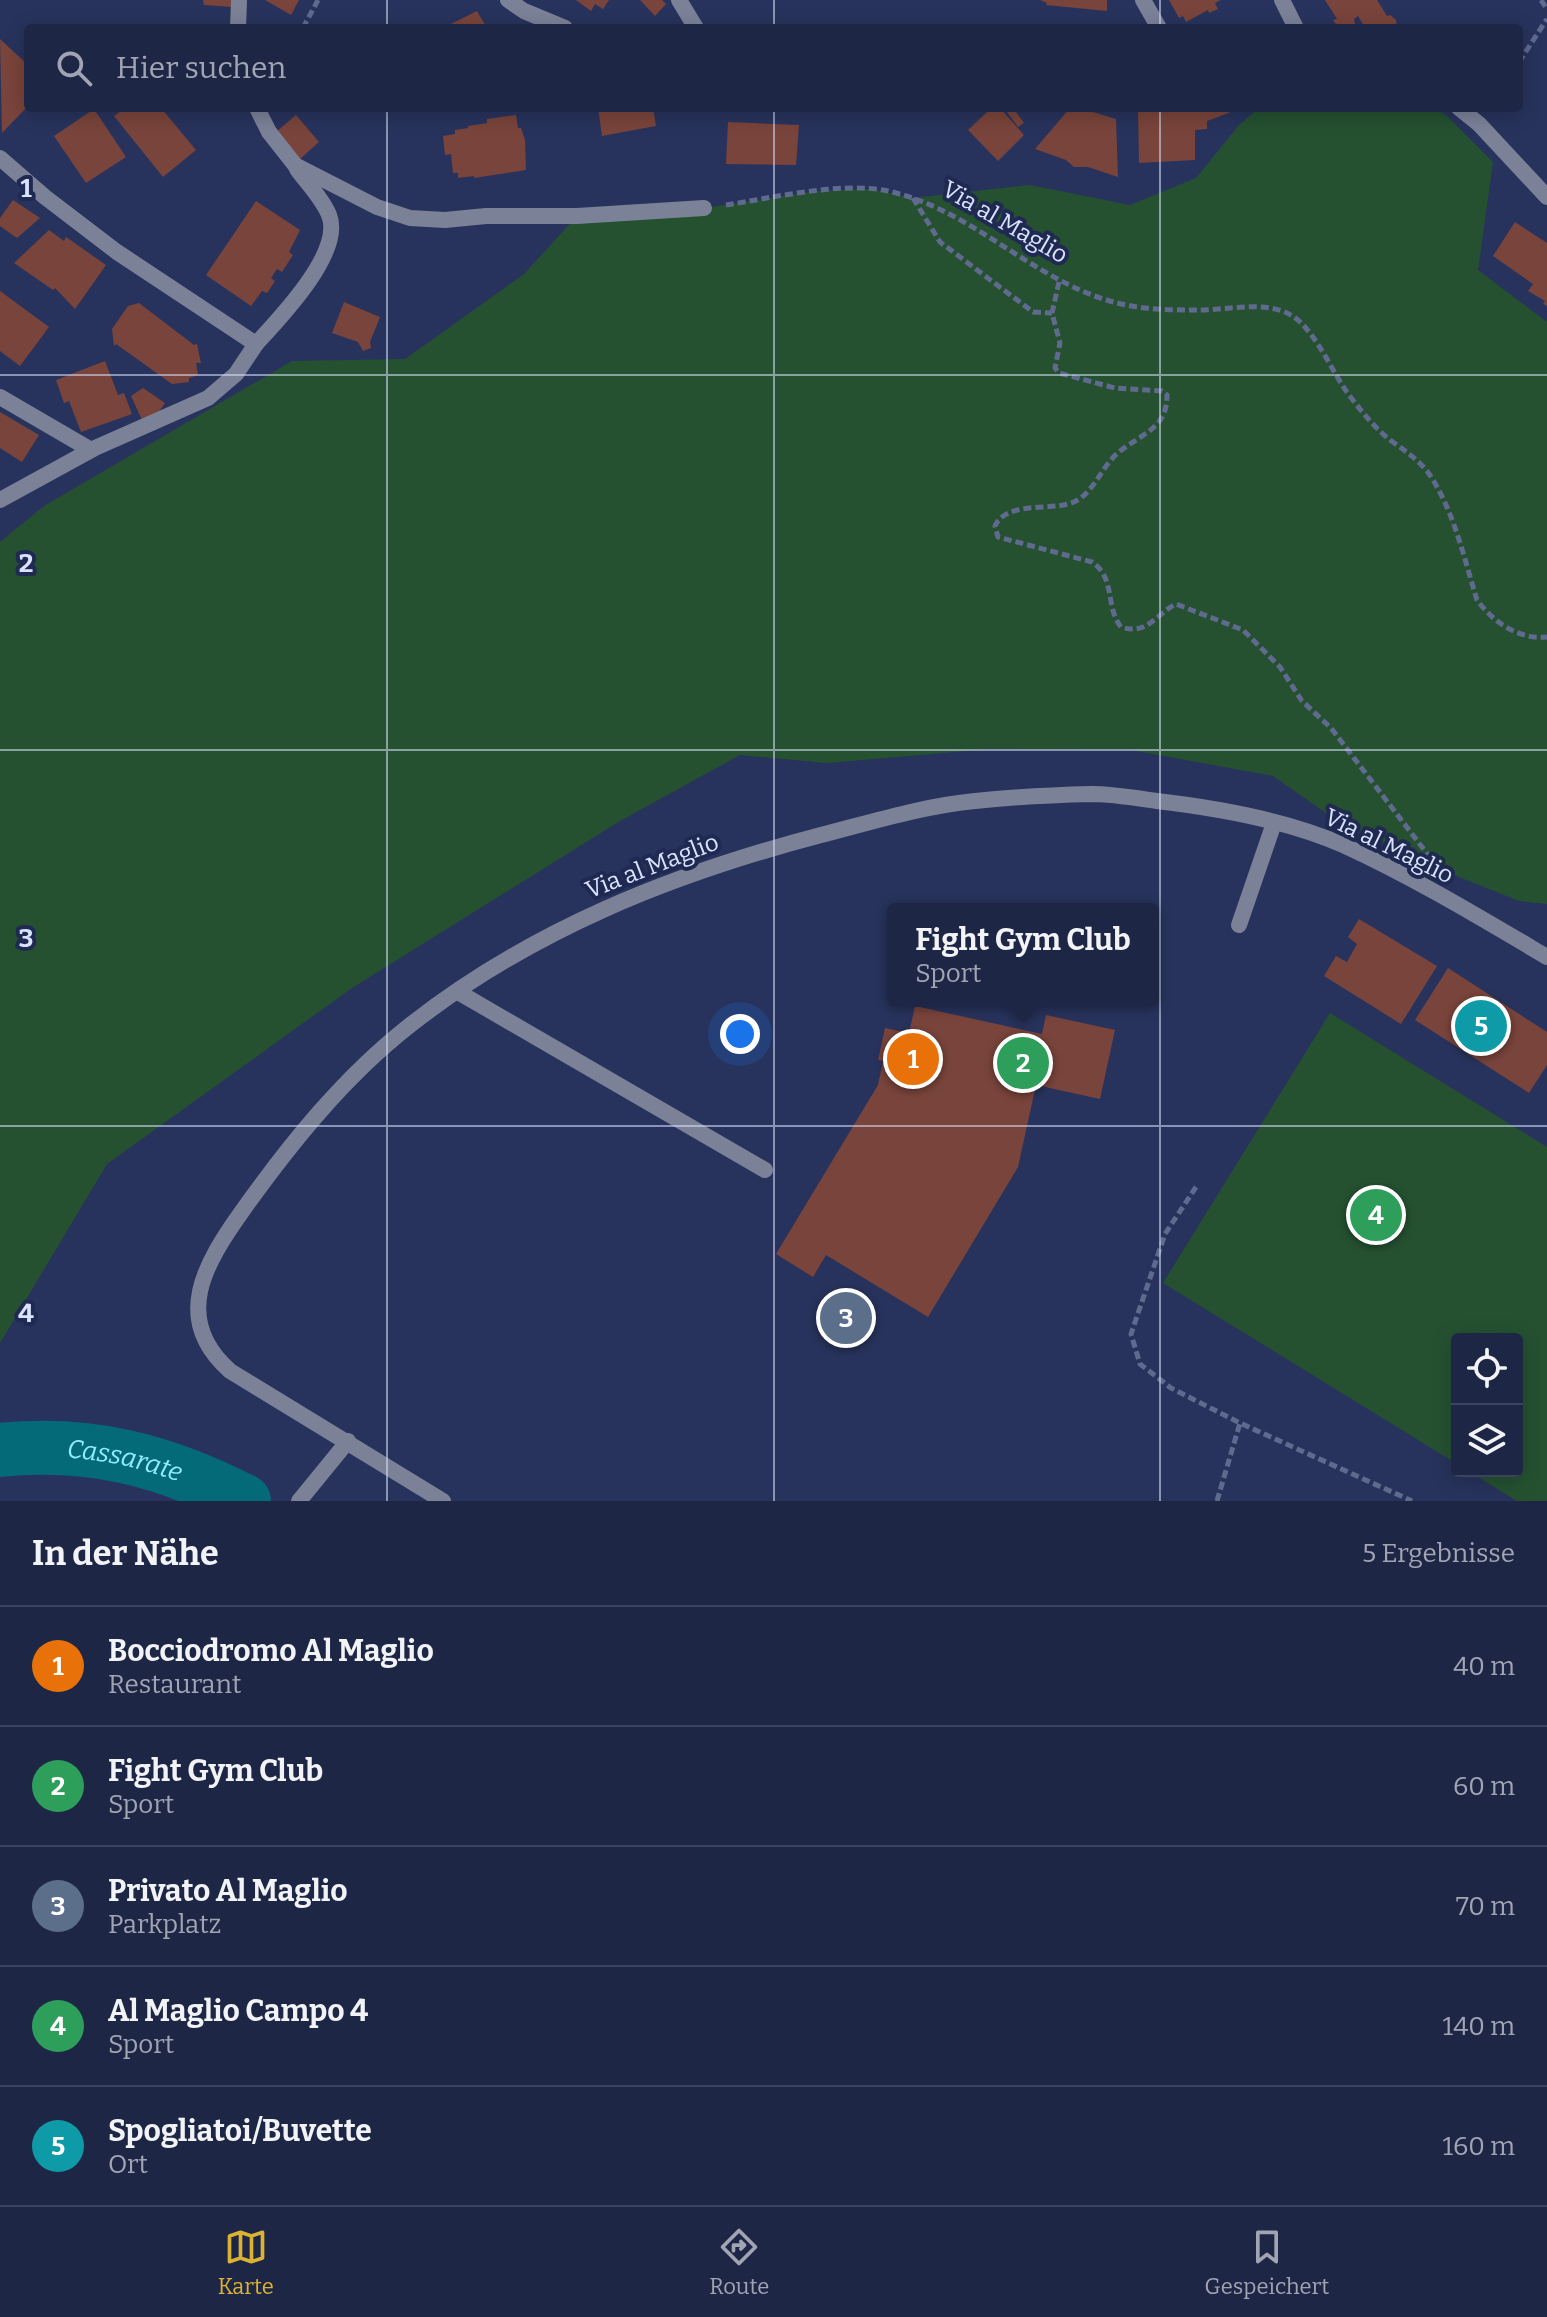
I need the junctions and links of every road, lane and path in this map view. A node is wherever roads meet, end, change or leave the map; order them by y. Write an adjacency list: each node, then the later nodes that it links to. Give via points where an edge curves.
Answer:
1 (239, 0): 10 (street)
2 (318, 0): 11 (path)
3 (508, 0): 12 (street)
4 (679, 0): 13 (street)
5 (1143, 0): 14 (street)
6 (1282, 0): 15 (street)
7 (1541, 0): 8 (path)
8 (1547, 9)
9 (1547, 19): 16 (path)
10 (238, 24)
11 (305, 24)
12 (555, 24)
13 (694, 24)
14 (1157, 24)
15 (1294, 24)
16 (1523, 56)
17 (259, 112): 20 (street)
18 (1464, 112): 21 (street)
19 (0, 158): 26 (street, via 117,252)
20 (295, 165): 23 (street, via 377,207 425,220); 26 (street, via 329,215 330,241 300,293)
21 (1547, 197)
22 (913, 198): 23 (path, Via al Maglio, via 872,189 816,191); 24 (path, Via al Maglio, via 958,218); 25 (path, via 940,242 1033,312)
23 (704, 208)
24 (1059, 282): 25 (path); 30 (path, Via al Maglio, via 1137,307 1261,307 1298,320 1370,421 1428,472 1448,510 1486,613 1518,633)
25 (1052, 313): 32 (path, via 1060,343 1055,368 1059,373 1115,388 1162,391 1167,405 1160,421 1117,453 1085,496 1067,505 1007,514 997,520 998,537 1098,566 1121,627 1149,626 1176,604 1243,630 1331,728)
26 (256, 344): 28 (street, via 236,374 208,398)
27 (0, 397): 28 (street)
28 (91, 450): 29 (street)
29 (0, 500)
30 (1547, 637)
31 (1274, 823): 33 (street); 34 (street, Via al Maglio, via 1340,844); 35 (street, Via al Maglio, via 1190,805 1096,794 973,801 897,815 674,878 593,913)
32 (1446, 874)
33 (1239, 925)
34 (1547, 957)
35 (458, 992): 36 (street); 39 (street, Via al Maglio, via 408,1027 347,1083 279,1160 207,1265 197,1302 202,1333 214,1357)
36 (765, 1170)
37 (1196, 1187): 38 (path, via 1165,1234 1131,1334 1140,1364 1171,1388)
38 (1240, 1423): 42 (path); 43 (path)
39 (348, 1441): 40 (street); 41 (street, Via al Maglio)
40 (299, 1501)
41 (443, 1501)
42 (1217, 1501)
43 (1412, 1501)

